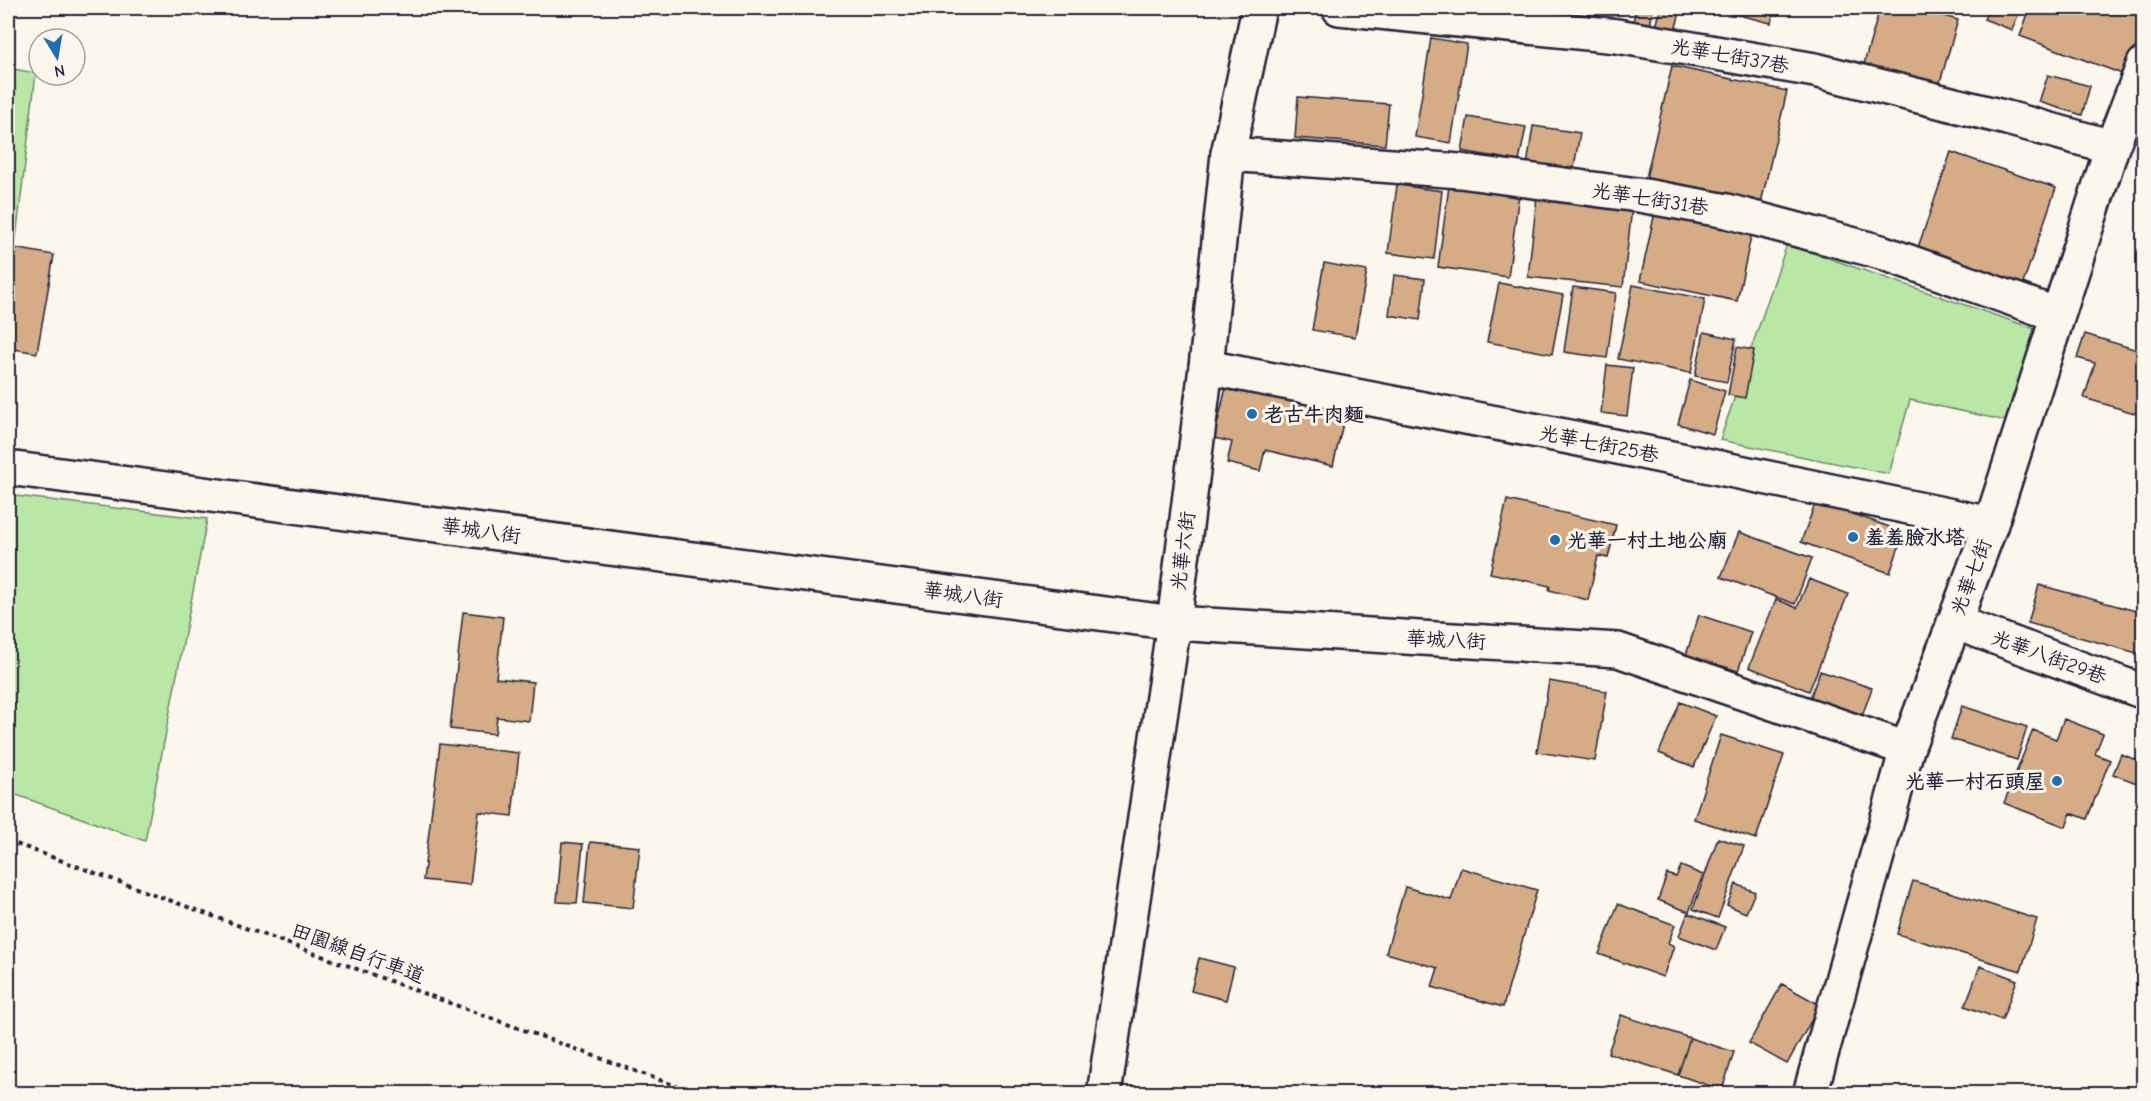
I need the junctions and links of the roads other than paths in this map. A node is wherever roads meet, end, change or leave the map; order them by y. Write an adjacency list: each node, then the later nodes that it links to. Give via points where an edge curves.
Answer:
1 (1259, 8): 5 (street, 光華六街)
2 (1339, 8): 4 (street, 光華七街37巷, via 1617,36 1803,68)
3 (2144, 64): 4 (street, 光華七街)
4 (2112, 147): 6 (street, 光華七街)
5 (1228, 154): 6 (street, 光華七街31巷, via 1460,171 1727,211 1881,252); 7 (street, 光華六街)
6 (2058, 315): 9 (street, 光華七街)
7 (1206, 367): 9 (street, 光華七街25巷); 11 (street, 光華六街)
8 (8, 468): 11 (street, 華城八街)
9 (1991, 524): 10 (street, 光華七街)
10 (1954, 622): 12 (street, 光華八街29巷); 13 (street, 光華七街)
11 (1174, 623): 13 (street, 華城八街, via 1618,650); 14 (street, 光華六街)
12 (2144, 692)
13 (1907, 749): 15 (street, 光華七街)
14 (1104, 1094)
15 (1810, 1094)

